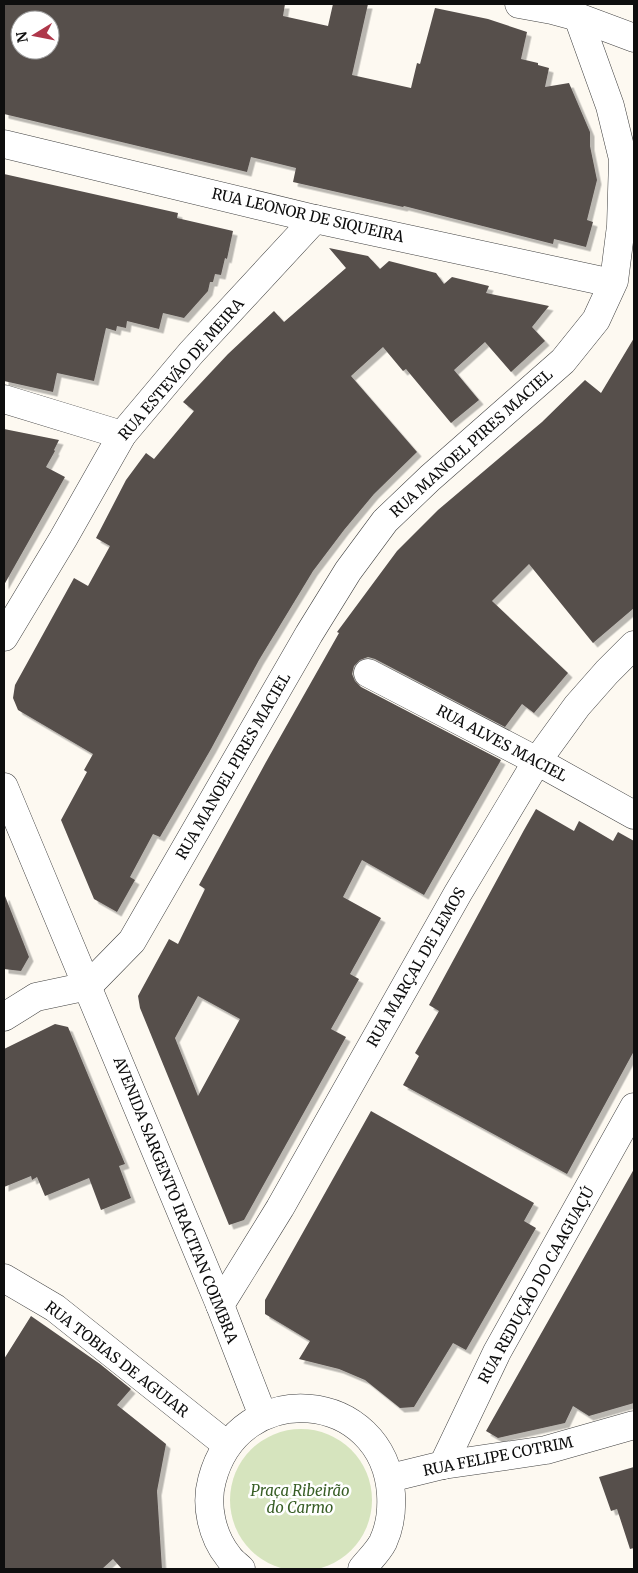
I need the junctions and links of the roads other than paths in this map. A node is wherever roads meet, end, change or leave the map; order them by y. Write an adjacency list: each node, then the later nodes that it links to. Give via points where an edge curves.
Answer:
1 (519, 4): 2 (street)
2 (578, 18): 3 (street); 6 (street, RUA MANOEL PIRES MACIEL, via 610,106 623,159 621,226)
3 (634, 38)
4 (4, 144): 5 (street, RUA LEONOR DE SIQUEIRA)
5 (315, 218): 6 (street, RUA LEONOR DE SIQUEIRA); 8 (street, RUA ESTEVÃO DE MEIRA, via 191,353)
6 (612, 284): 15 (street, RUA MANOEL PIRES MACIEL, via 596,320 563,361 430,478 385,521 369,542 308,634 132,941)
7 (4, 399): 8 (street)
8 (122, 435): 9 (street, RUA ESTEVÃO DE MEIRA)
9 (4, 637)
10 (634, 645): 12 (street, RUA MARÇAL DE LEMOS, via 577,706)
11 (368, 673): 12 (street, RUA ALVES MACIEL)
12 (537, 761): 14 (street, RUA ALVES MACIEL); 19 (street, RUA MARÇAL DE LEMOS, via 458,893 280,1208)
13 (4, 788): 15 (street, AVENIDA SARGENTO IRACITAN COIMBRA)
14 (634, 815)
15 (88, 986): 16 (street, via 36,997); 19 (street, AVENIDA SARGENTO IRACITAN COIMBRA)
16 (4, 1017)
17 (634, 1107): 23 (street, RUA REDUÇÃO DO CAAGUAÇÚ, via 497,1352)
18 (4, 1278): 22 (street, RUA TOBIAS DE AGUIAR, via 55,1308)
19 (220, 1305): 20 (street, AVENIDA SARGENTO IRACITAN COIMBRA)
20 (262, 1416): 22 (street, via 243,1428); 24 (street, via 288,1408 315,1408 341,1416 363,1432 380,1453)
21 (634, 1425): 23 (street, RUA FELIPE COTRIM, via 546,1450)
22 (227, 1445): 25 (street, via 215,1466 209,1488 209,1512 223,1548)
23 (443, 1466): 24 (street, RUA FELIPE COTRIM)
24 (390, 1478): 26 (street, via 392,1511 382,1543)
25 (241, 1569)
26 (362, 1569)

